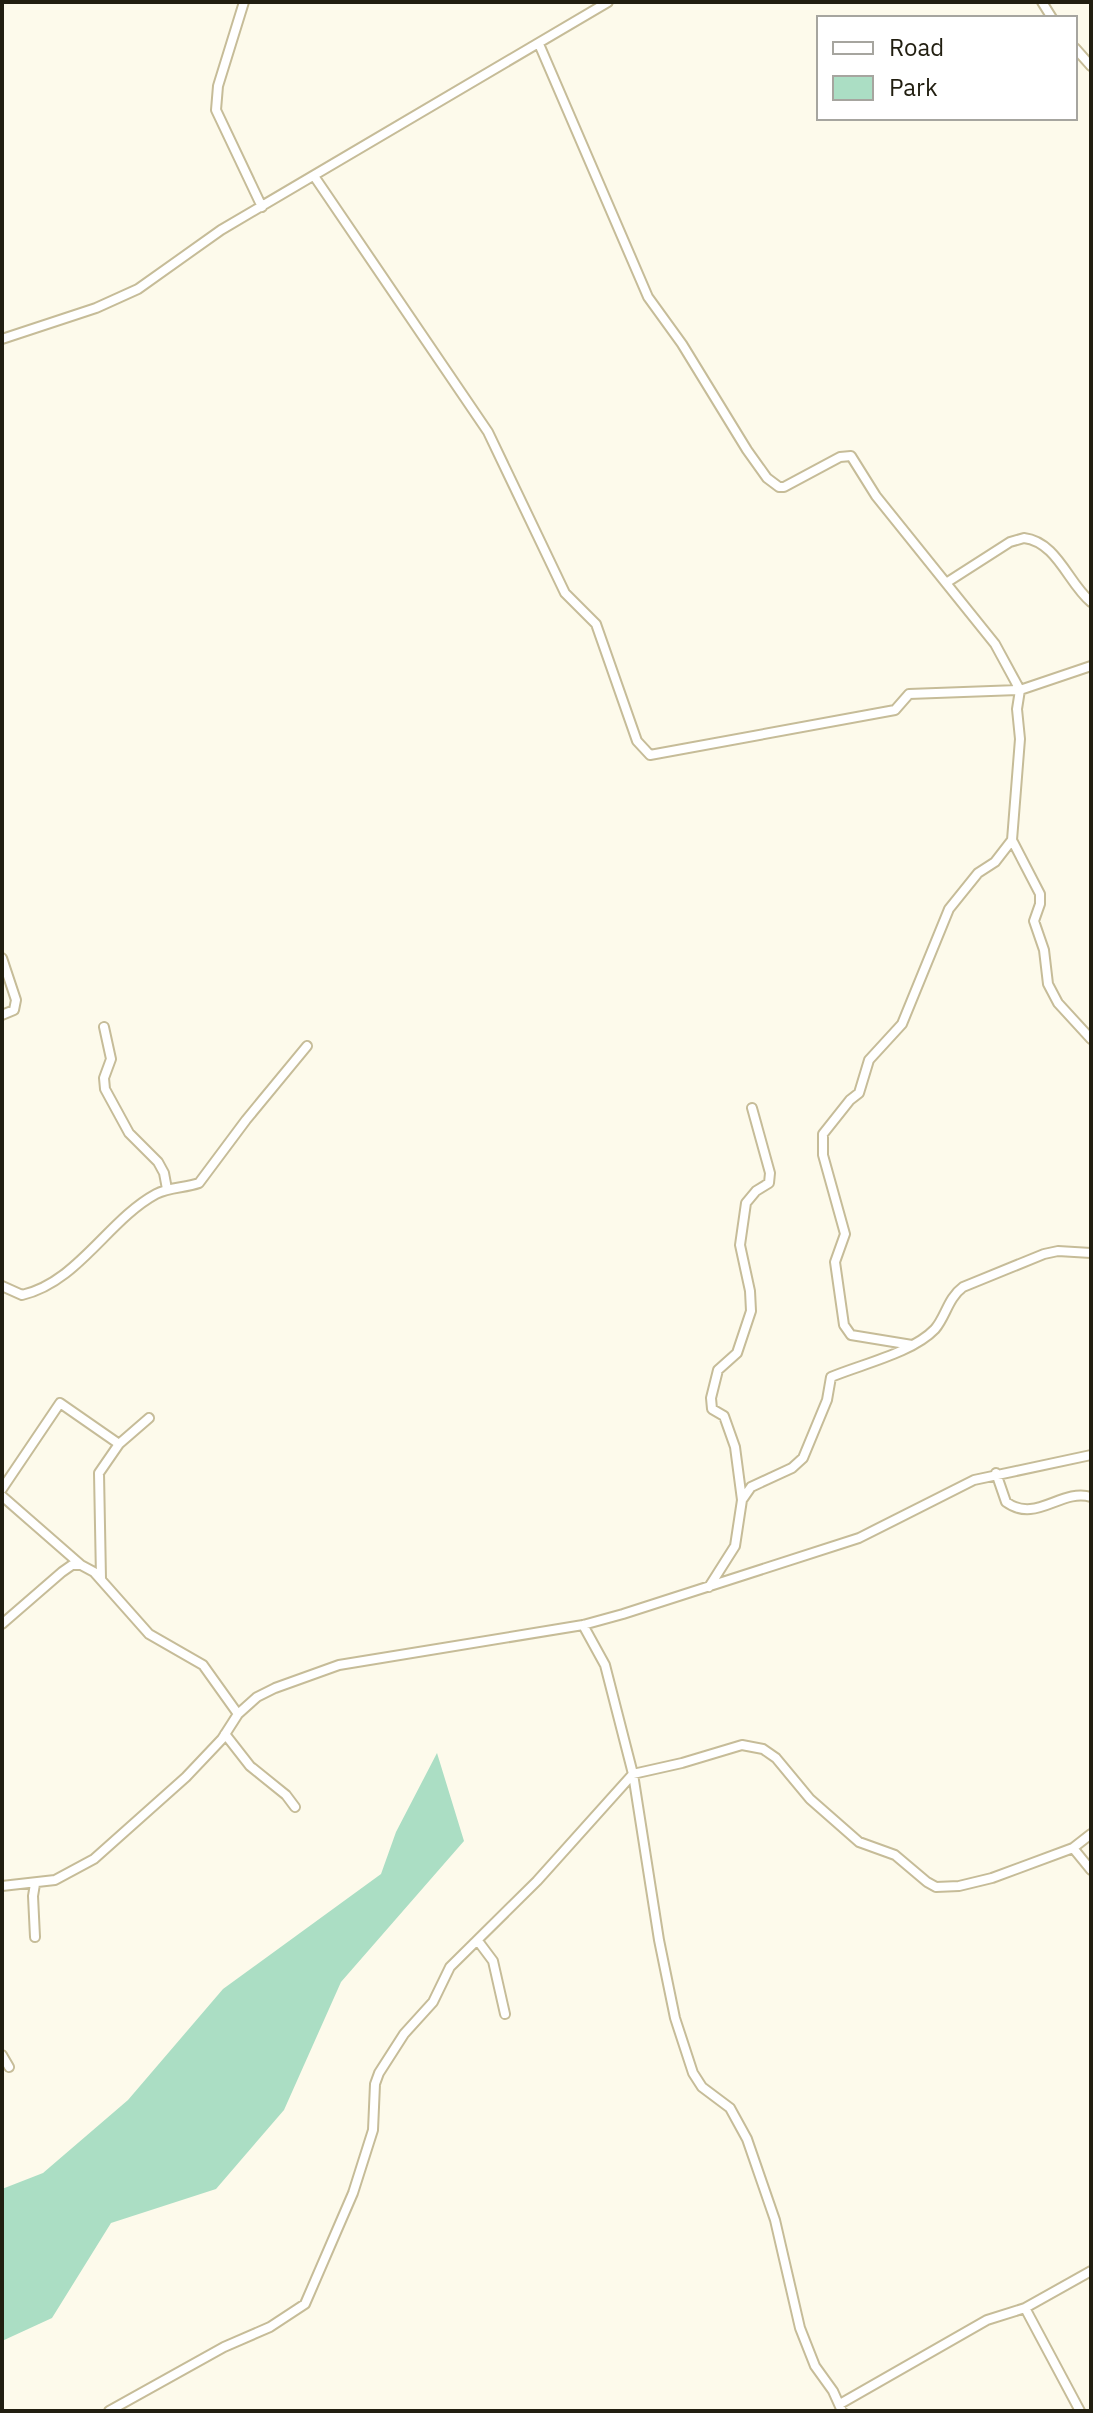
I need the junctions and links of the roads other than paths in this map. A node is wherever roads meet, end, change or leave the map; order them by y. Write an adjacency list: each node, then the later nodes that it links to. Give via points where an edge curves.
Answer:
1 (244, 2): 8 (street, via 216,110)
2 (608, 2): 3 (street)
3 (596, 5): 4 (street)
4 (539, 44): 7 (street); 10 (street, via 648,297 767,478 784,487 851,456)
5 (1077, 50): 6 (street)
6 (1091, 66)
7 (314, 176): 8 (street); 13 (street, via 488,432 565,593 596,624 637,741 650,755 895,710 909,694)
8 (262, 207): 9 (street, via 138,289)
9 (2, 339)
10 (946, 583): 11 (street, via 1024,538 1046,547); 13 (street, via 995,644)
11 (1091, 602)
12 (1091, 666): 13 (street)
13 (1020, 690): 14 (street)
14 (1012, 840): 18 (street, via 1040,894 1034,921 1048,984); 24 (street, via 949,909 902,1024 869,1060 859,1093 823,1134 823,1155 845,1237 835,1258 844,1325 851,1335)
15 (2, 958): 16 (street, via 16,1000 14,1010)
16 (2, 1015)
17 (104, 1027): 21 (street, via 111,1059 105,1089 129,1133 158,1162)
18 (1091, 1039)
19 (307, 1046): 21 (street, via 201,1181)
20 (752, 1108): 32 (street, via 770,1173 769,1183 746,1203 743,1216 740,1245 751,1311 737,1353 718,1370 711,1398 735,1447)
21 (167, 1189): 23 (street, via 44,1288 22,1295)
22 (1091, 1253): 24 (street, via 1044,1254 963,1287 934,1329)
23 (2, 1286)
24 (912, 1345): 32 (street, via 831,1377 803,1458 755,1484)
25 (149, 1418): 26 (street)
26 (119, 1444): 29 (street, via 60,1403); 34 (street, via 99,1473)
27 (1091, 1455): 28 (street)
28 (996, 1473): 31 (street, via 1006,1502 1023,1510 1082,1494); 35 (street, via 945,1492 882,1529)
29 (2, 1489)
30 (2, 1496): 33 (street)
31 (1091, 1497)
32 (742, 1500): 35 (street, via 735,1546)
33 (81, 1565): 34 (street); 36 (street, via 62,1572)
34 (101, 1578): 38 (street, via 149,1634 203,1665)
35 (708, 1588): 37 (street)
36 (2, 1624)
37 (583, 1625): 38 (street, via 339,1665 275,1688); 40 (street, via 605,1665)
38 (238, 1714): 39 (street)
39 (225, 1734): 41 (street, via 250,1766); 45 (street, via 165,1797 94,1859 55,1880)
40 (633, 1774): 43 (street, via 742,1745 763,1749 859,1842 895,1855 936,1887 992,1878); 48 (street); 54 (street, via 659,1940 693,2073 730,2108 747,2139 775,2220 800,2328 815,2366)
41 (295, 1807)
42 (1091, 1834): 43 (street)
43 (1073, 1848): 44 (street)
44 (1091, 1870)
45 (35, 1884): 46 (street); 47 (street)
46 (2, 1886)
47 (35, 1937)
48 (478, 1941): 49 (street, via 493,1961); 55 (street, via 450,1967 433,2002 379,2073 373,2130 353,2193 305,2304)
49 (505, 2014)
50 (2, 2055): 51 (street)
51 (9, 2067)
52 (1091, 2271): 53 (street)
53 (1025, 2308): 54 (street, via 987,2320); 56 (street)
54 (841, 2407)
55 (109, 2411)
56 (1080, 2411)

